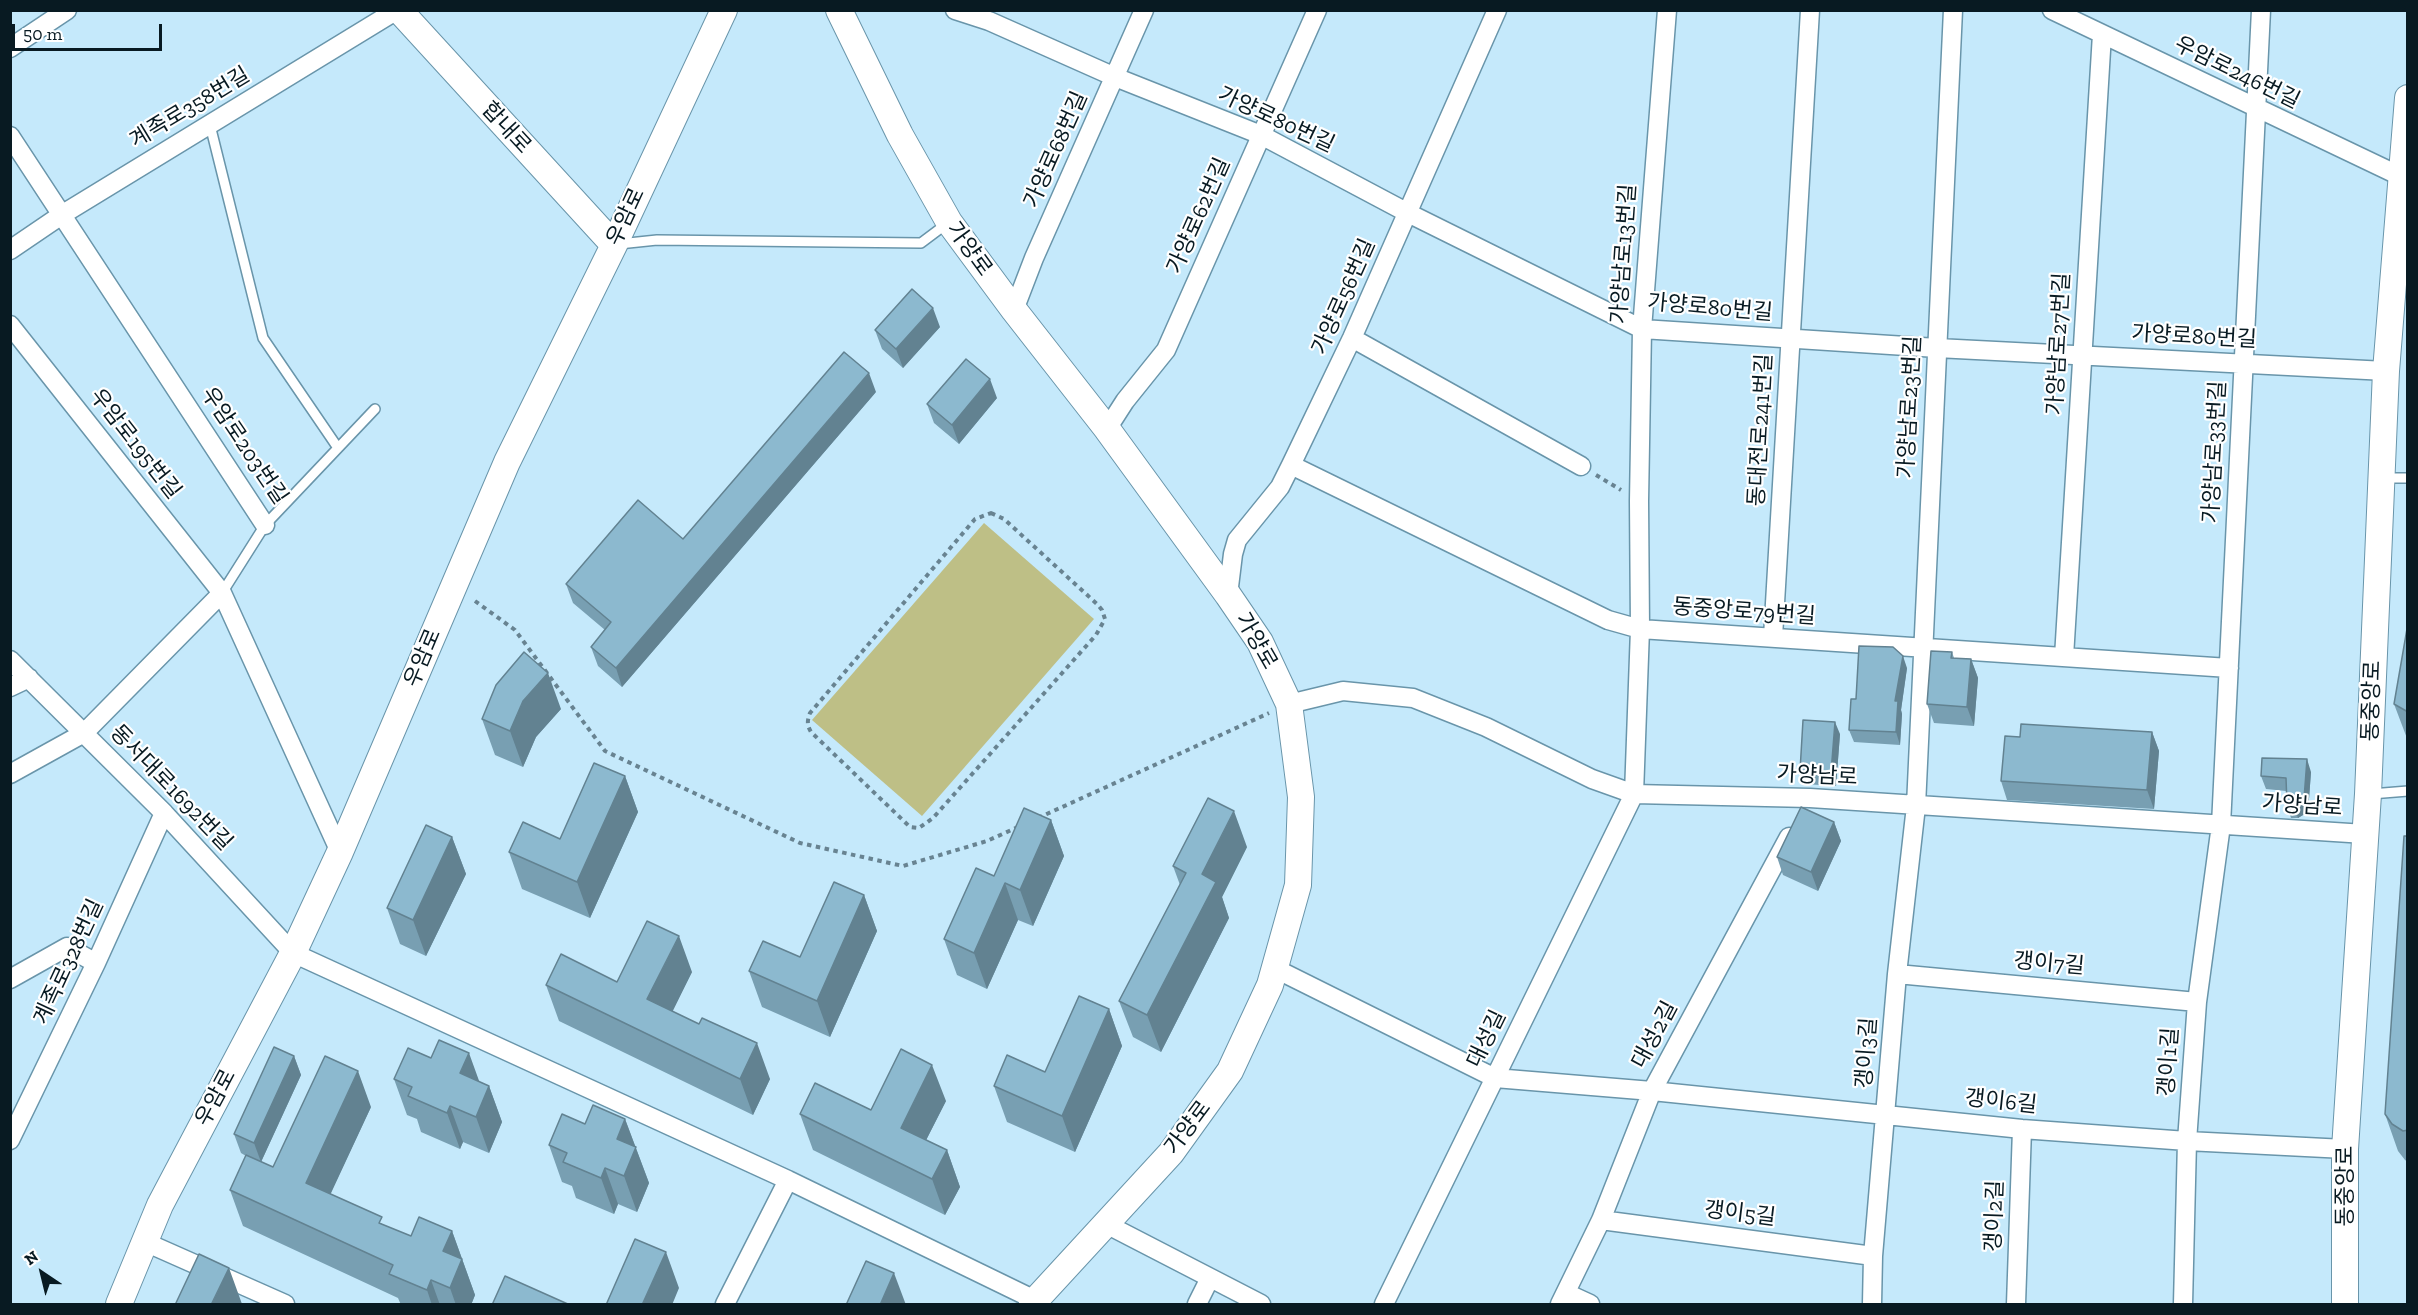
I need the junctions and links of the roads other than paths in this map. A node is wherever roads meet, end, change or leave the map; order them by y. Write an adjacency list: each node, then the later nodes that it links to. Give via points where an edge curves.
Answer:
1 (68, 10): 18 (street)
2 (398, 10): 22 (street, 계족로358번길); 29 (street, 합내로)
3 (724, 10): 29 (street, 우암로)
4 (818, 10): 17 (street)
5 (839, 10): 17 (street, 가양로)
6 (956, 10): 15 (street, 가양로80번길)
7 (1144, 10): 19 (street, 가양로68번길)
8 (1317, 10): 23 (street, 가양로62번길)
9 (1497, 10): 26 (street, 가양로56번길)
10 (1667, 10): 33 (street, 가양남로13번길)
11 (1810, 10): 35 (street, 동대전로241번길)
12 (1953, 10): 36 (street, 가양남로23번길)
13 (2052, 10): 16 (street, 우암로246번길)
14 (2261, 10): 21 (street, 가양남로33번길)
15 (992, 16): 19 (street, 가양로80번길)
16 (2102, 34): 21 (street, 우암로246번길); 37 (street, 가양남로27번길)
17 (849, 36): 28 (street, 가양로)
18 (10, 48)
19 (1115, 77): 23 (street, 가양로80번길); 31 (street, 가양로68번길)
20 (2408, 98): 25 (street, 동중앙로)
21 (2256, 109): 25 (street, 우암로246번길); 38 (street, 가양남로33번길)
22 (210, 124): 27 (street, 계족로358번길); 42 (lane, via 263,338)
23 (1261, 135): 26 (street, 가양로80번길); 41 (street, 가양로62번길, via 1166,350)
24 (10, 136): 27 (street, 우암로203번길)
25 (2402, 177): 39 (street, 동중앙로)
26 (1408, 213): 33 (street, 가양로80번길); 34 (street, 가양로56번길)
27 (63, 214): 30 (street, 계족로358번길); 47 (street, 우암로203번길)
28 (949, 222): 29 (lane, via 921,243 657,240); 31 (street, 가양로)
29 (614, 245): 69 (street, 우암로, via 507,462)
30 (10, 250)
31 (1014, 310): 41 (street, 가양로)
32 (10, 325): 48 (street, 우암로195번길)
33 (1642, 329): 35 (street, 가양로80번길); 50 (street, 가양남로13번길)
34 (1352, 338): 43 (street, 가양로56번길); 44 (street)
35 (1790, 338): 36 (street, 가양로80번길); 51 (street, 동대전로241번길)
36 (1937, 348): 37 (street, 가양로80번길); 52 (street, 가양남로23번길)
37 (2082, 356): 38 (street, 가양로80번길); 53 (street, 가양남로27번길)
38 (2244, 364): 39 (street, 가양로80번길); 55 (street, 가양남로33번길)
39 (2386, 370): 45 (street, 동중앙로)
40 (375, 409): 42 (lane)
41 (1107, 429): 49 (street, 가양로)
42 (338, 448): 47 (lane, 우암로203번길)
43 (1291, 465): 49 (street, 가양로56번길, via 1280,487 1237,540); 50 (street, 동중앙로79번길, via 1608,620)
44 (1581, 466)
45 (2382, 478): 46 (lane); 63 (street, 동중앙로)
46 (2408, 478)
47 (266, 525): 48 (lane)
48 (222, 593): 59 (street); 69 (street, 우암로195번길)
49 (1228, 595): 58 (street, 가양로, via 1260,642)
50 (1640, 629): 51 (street, 동중앙로79번길); 62 (street, 가양남로13번길)
51 (1773, 637): 52 (street, 동중앙로79번길)
52 (1923, 649): 53 (street, 동중앙로79번길); 65 (street, 가양남로23번길)
53 (2064, 657): 55 (street, 동중앙로79번길)
54 (10, 660): 56 (street, 동서대로1692번길)
55 (2229, 668): 67 (street, 가양남로33번길)
56 (29, 678): 57 (street); 59 (street, 동서대로1692번길)
57 (10, 687)
58 (1289, 704): 62 (street, 가양남로, via 1343,691 1413,698); 72 (street, 가양로, via 1301,797 1298,885)
59 (84, 733): 60 (street); 66 (street, 동서대로1692번길)
60 (10, 774)
61 (2408, 791): 63 (lane)
62 (1634, 794): 64 (street, 가양남로); 76 (street, 대성길)
63 (2368, 794): 68 (street, 동중앙로)
64 (1810, 798): 65 (street, 가양남로); 77 (street, 대성2길)
65 (1916, 806): 67 (street, 가양남로); 73 (street, 갱이3길)
66 (164, 813): 70 (street, 동서대로1692번길); 71 (street, 계족로328번길)
67 (2221, 825): 68 (street, 가양남로); 75 (street, 갱이1길)
68 (2365, 834): 82 (street, 동중앙로)
69 (340, 852): 70 (street, 우암로)
70 (293, 953): 83 (street); 86 (street, 우암로, via 160,1205)
71 (96, 963): 74 (street, via 67,947); 80 (street, 계족로328번길)
72 (1274, 968): 76 (street); 85 (street, 가양로, via 1230,1071 1171,1153)
73 (1897, 974): 75 (street, 갱이7길); 78 (street, 갱이3길)
74 (10, 979)
75 (2197, 1002): 81 (street, 갱이1길)
76 (1495, 1078): 77 (street, 갱이6길); 96 (street, 대성길)
77 (1652, 1091): 78 (street, 갱이6길); 84 (street, 대성2길)
78 (1886, 1114): 79 (street, 갱이6길); 87 (street, 갱이3길)
79 (2022, 1130): 81 (street, 갱이6길); 99 (street, 갱이2길)
80 (12, 1132)
81 (2187, 1142): 82 (street, 갱이6길); 100 (street, 갱이1길)
82 (2345, 1149): 101 (street, 동중앙로)
83 (788, 1180): 90 (street); 93 (street)
84 (1601, 1220): 87 (street, 갱이5길); 89 (street, 대성2길)
85 (1106, 1224): 88 (street); 90 (street, 가양로)
86 (145, 1242): 91 (street, 우암로); 92 (street)
87 (1873, 1256): 98 (street, 갱이3길)
88 (1210, 1278): 94 (street); 95 (street)
89 (1563, 1299): 97 (street)
90 (1033, 1302)
91 (119, 1305)
92 (285, 1305)
93 (725, 1305)
94 (1197, 1305)
95 (1261, 1305)
96 (1384, 1305)
97 (1590, 1305)
98 (1872, 1305)
99 (2016, 1305)
100 (2183, 1305)
101 (2345, 1305)

